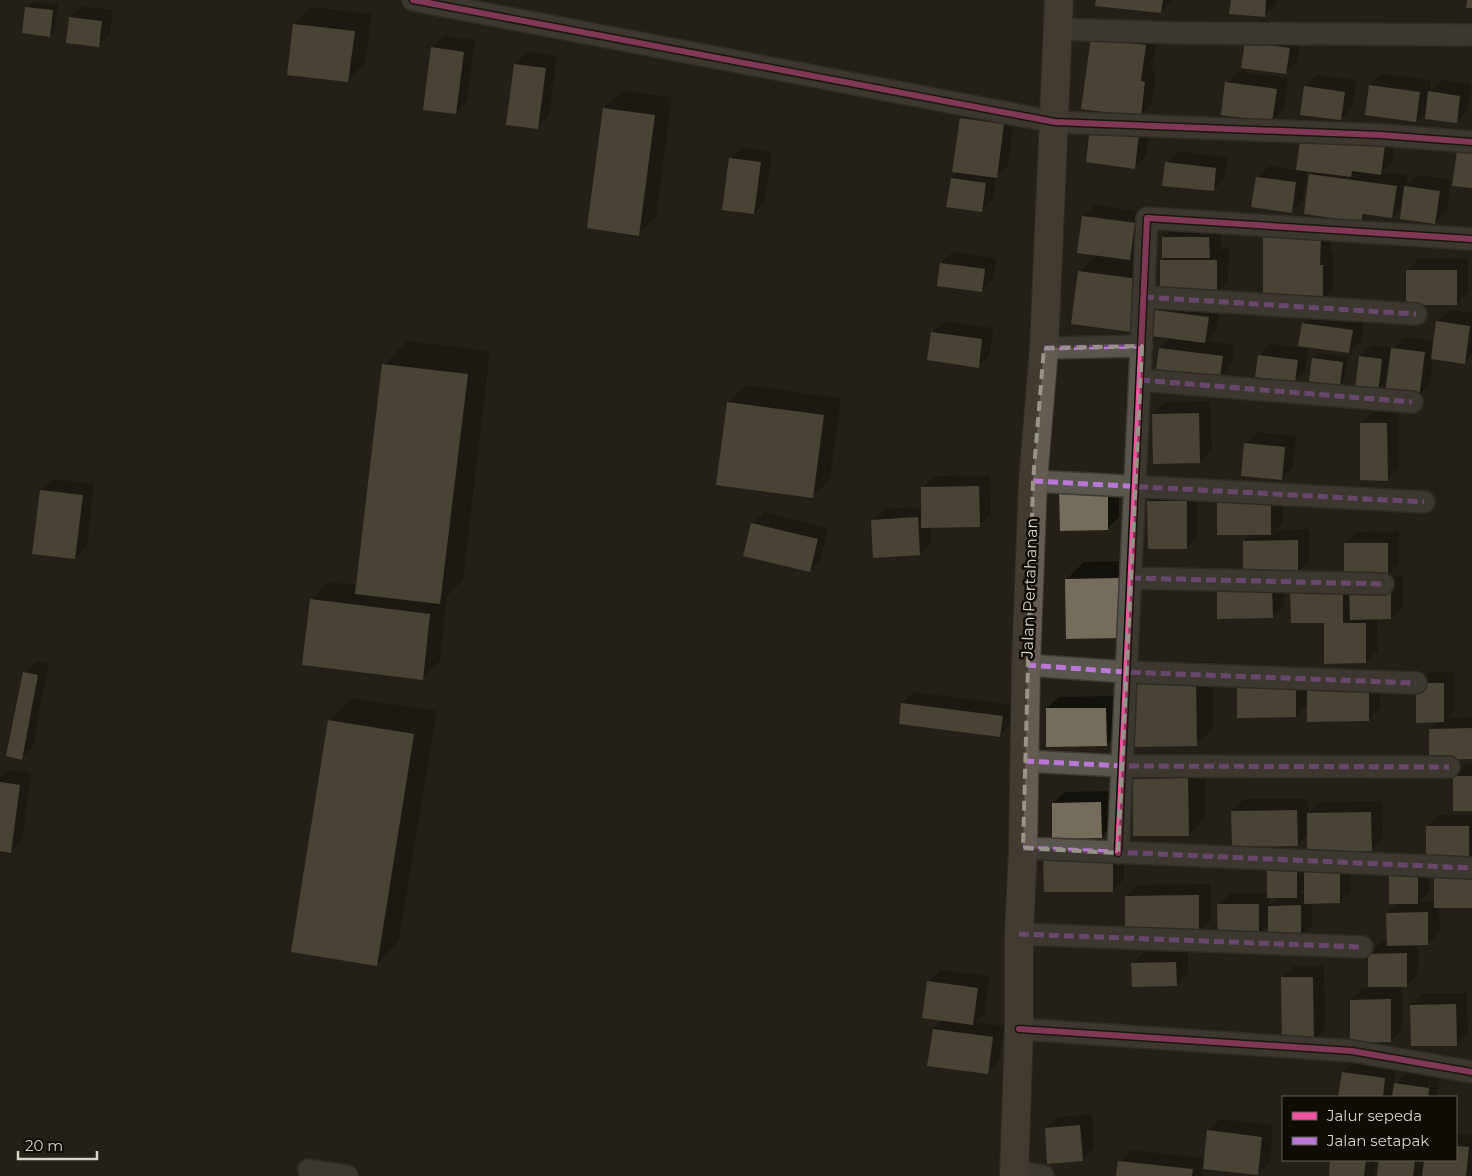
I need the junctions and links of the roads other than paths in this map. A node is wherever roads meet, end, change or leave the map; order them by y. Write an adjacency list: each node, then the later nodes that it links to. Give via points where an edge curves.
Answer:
1 (413, 0): 5 (street)
2 (1059, 0): 3 (main road, Jalan Pertahanan)
3 (1057, 28): 4 (street, via 1179,33); 5 (main road, Jalan Pertahanan)
4 (1472, 35)
5 (1055, 122): 6 (street, via 1381,135); 11 (main road, Jalan Pertahanan)
6 (1472, 142)
7 (1472, 239): 8 (street, via 1147,218)
8 (1144, 297): 9 (street); 10 (street)
9 (1416, 314)
10 (1142, 346): 11 (street); 12 (street)
11 (1044, 348): 14 (main road, Jalan Pertahanan)
12 (1140, 380): 13 (street); 15 (street)
13 (1412, 402)
14 (1033, 481): 15 (street); 19 (main road, Jalan Pertahanan)
15 (1135, 487): 16 (street); 17 (street)
16 (1424, 502)
17 (1131, 578): 18 (street); 20 (street)
18 (1383, 584)
19 (1026, 665): 20 (street); 22 (main road, Jalan Pertahanan)
20 (1126, 672): 21 (street); 23 (street)
21 (1416, 683)
22 (1024, 761): 23 (street); 25 (main road, Jalan Pertahanan)
23 (1122, 766): 24 (street); 26 (street)
24 (1449, 767)
25 (1023, 848): 26 (street); 28 (main road, Jalan Pertahanan)
26 (1118, 853): 27 (street)
27 (1472, 868)
28 (1019, 934): 29 (street); 30 (main road, Jalan Pertahanan)
29 (1362, 947)
30 (1019, 1029): 31 (street, via 1352,1051); 33 (main road, Jalan Pertahanan)
31 (1472, 1072)
32 (309, 1170): 34 (street)
33 (1014, 1174): 35 (street)
34 (347, 1176)
35 (1043, 1176)

